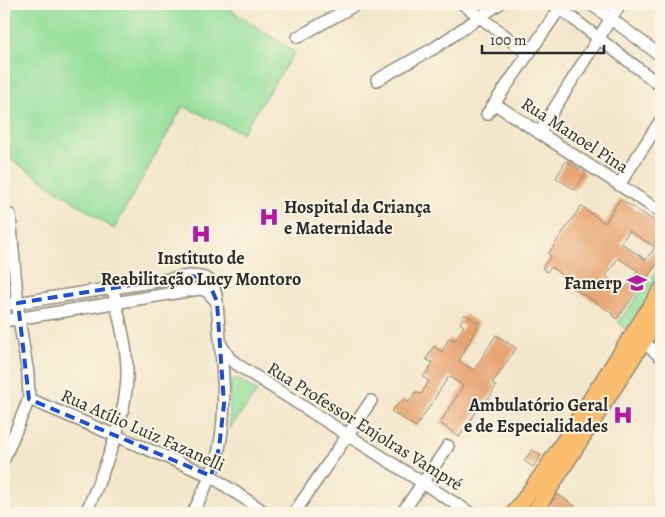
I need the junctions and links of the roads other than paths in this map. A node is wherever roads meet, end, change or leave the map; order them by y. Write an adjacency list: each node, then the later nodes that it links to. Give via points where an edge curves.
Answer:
1 (357, 4): 9 (street)
2 (463, 4): 7 (street)
3 (499, 4): 7 (street)
4 (591, 4): 8 (street)
5 (620, 4): 8 (street)
6 (557, 6): 10 (street); 11 (street)
7 (481, 17): 11 (street); 13 (street)
8 (610, 19): 10 (street); 12 (street)
9 (298, 37)
10 (599, 38): 14 (street); 18 (street)
11 (529, 54): 15 (street)
12 (661, 56)
13 (377, 80)
14 (661, 86)
15 (495, 104): 16 (street); 18 (street, Rua Manoel Pina)
16 (487, 114)
17 (661, 120): 19 (street)
18 (539, 133): 19 (street, Rua Manoel Pina)
19 (619, 185): 20 (street, Rua Manoel Pina)
20 (661, 212)
21 (7, 214): 25 (street)
22 (113, 288): 24 (street, via 198,276 211,282); 25 (street); 26 (street)
23 (661, 290): 31 (main road)
24 (217, 302): 26 (street, via 206,290 199,289); 32 (street)
25 (18, 303): 27 (street); 29 (street)
26 (116, 303): 29 (street); 38 (street, via 127,371 126,395)
27 (4, 305)
28 (661, 314): 31 (main road)
29 (19, 319): 30 (street); 36 (street)
30 (4, 321)
31 (639, 337): 33 (street); 50 (main road); 51 (main road)
32 (220, 344): 34 (street, Rua Professor Enjolras Vampré); 35 (street)
33 (661, 357)
34 (240, 367): 35 (street, Rua Professor Enjolras Vampré, via 229,372); 39 (street, Rua Professor Enjolras Vampré)
35 (223, 385): 42 (street, via 219,448)
36 (29, 399): 38 (street, Rua Atílio Luiz Fazanelli); 41 (street)
37 (371, 401): 39 (street)
38 (116, 435): 42 (street, Rua Atílio Luiz Fazanelli); 44 (street)
39 (348, 435): 43 (street, Rua Professor Enjolras Vampré); 47 (street)
40 (448, 446): 43 (street)
41 (4, 459)
42 (210, 476): 45 (street); 46 (street, Rua Atílio Luiz Fazanelli)
43 (422, 483): 48 (street); 49 (street, Rua Professor Enjolras Vampré)
44 (86, 513)
45 (193, 513)
46 (266, 513)
47 (294, 513)
48 (402, 513)
49 (470, 513)
50 (514, 513)
51 (534, 513)

